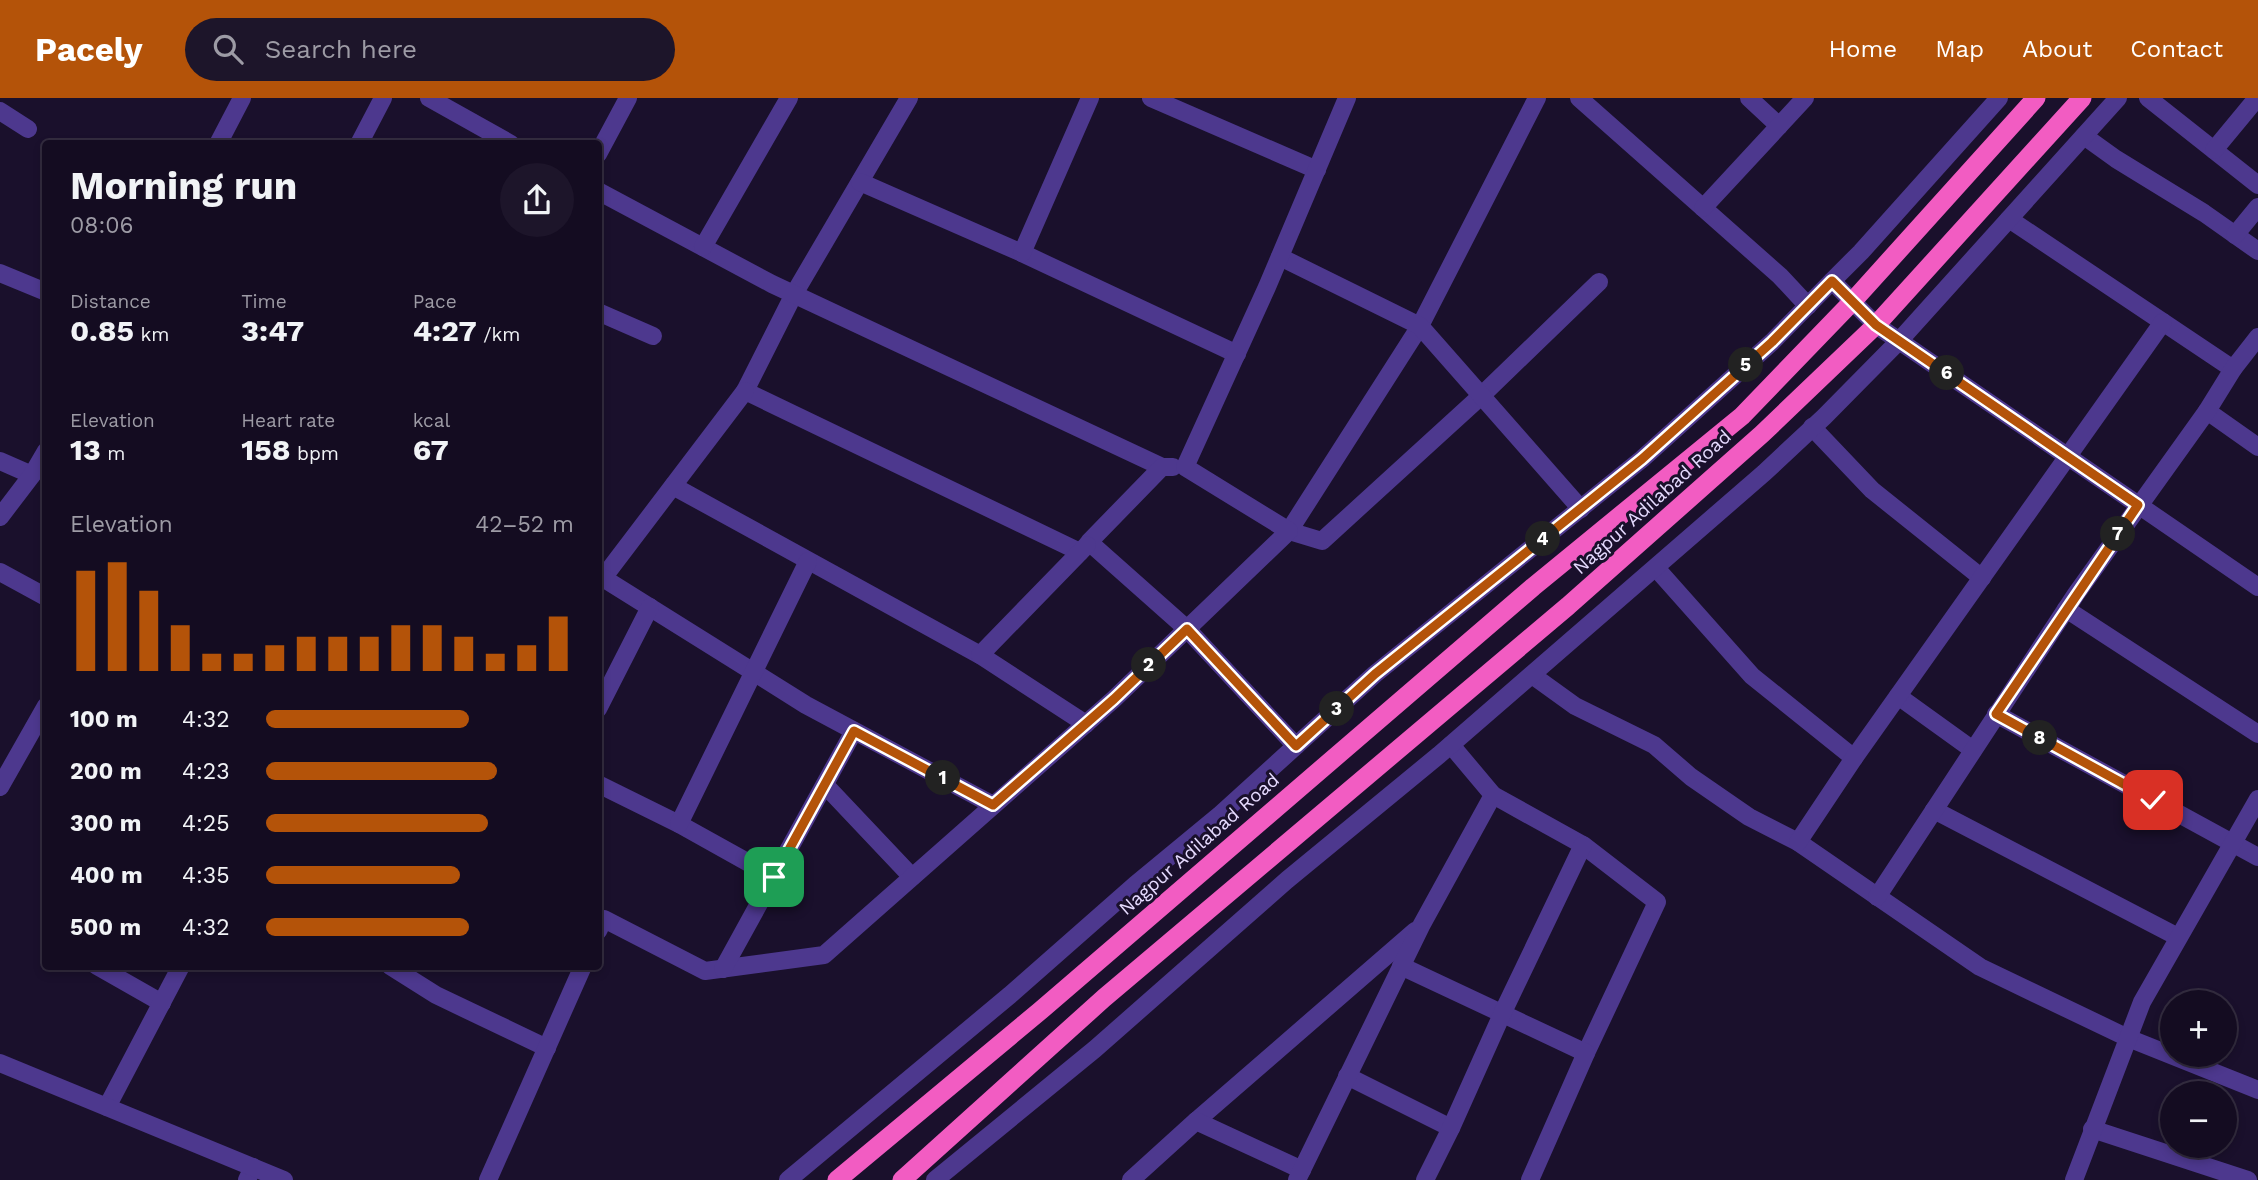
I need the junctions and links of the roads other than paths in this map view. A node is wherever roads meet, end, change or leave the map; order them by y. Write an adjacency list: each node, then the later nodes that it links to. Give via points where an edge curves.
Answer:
1 (242, 98): 25 (street)
2 (383, 98): 26 (street)
3 (429, 98): 24 (street)
4 (628, 98): 27 (street)
5 (789, 98): 37 (street)
6 (909, 98): 30 (street)
7 (1090, 98): 39 (street)
8 (1151, 98): 29 (street)
9 (1347, 98): 29 (street)
10 (1537, 98): 51 (street)
11 (1579, 98): 34 (street)
12 (1749, 98): 21 (street)
13 (1805, 98): 21 (street)
14 (1999, 98): 42 (street)
15 (2036, 98): 46 (highway, Nagpur Adilabad Road)
16 (2082, 98): 50 (highway, Nagpur Adilabad Road)
17 (2118, 98): 23 (street)
18 (2148, 98): 28 (street)
19 (2257, 98): 28 (street)
20 (0, 111): 22 (street)
21 (1779, 126): 34 (street)
22 (29, 129)
23 (2084, 136): 35 (street); 36 (street)
24 (493, 139)
25 (220, 140)
26 (361, 140)
27 (602, 147)
28 (2214, 150): 31 (street)
29 (1317, 170): 40 (street)
30 (860, 182): 39 (street); 45 (street)
31 (2258, 185)
32 (602, 193): 37 (street)
33 (2258, 207): 36 (street)
34 (1703, 208): 47 (street)
35 (2010, 219): 49 (street); 54 (street)
36 (2235, 235): 38 (street)
37 (703, 247): 45 (street)
38 (2258, 251)
39 (1022, 253): 55 (street)
40 (1280, 257): 51 (street); 55 (street)
41 (0, 274): 44 (street)
42 (1832, 281): 46 (street); 47 (street)
43 (1599, 282): 58 (street)
44 (42, 290)
45 (794, 294): 57 (street); 65 (street)
46 (1852, 302): 50 (street); 81 (highway, Nagpur Adilabad Road, via 1742,416)
47 (1808, 306): 70 (street)
48 (602, 314): 52 (street)
49 (2163, 322): 56 (street); 63 (street)
50 (1876, 325): 54 (street); 143 (highway, Nagpur Adilabad Road, via 1762,434 1568,606 1104,998)
51 (1420, 326): 58 (street); 72 (street)
52 (653, 336)
53 (2258, 337): 56 (street)
54 (1899, 341): 60 (street); 63 (street)
55 (1237, 354): 66 (street)
56 (2232, 369): 59 (street)
57 (745, 391): 68 (street); 73 (street)
58 (1482, 396): 70 (street); 72 (street, via 1322,541)
59 (2207, 411): 61 (street); 69 (street)
60 (1812, 427): 76 (street); 80 (street, via 1872,490)
61 (2258, 447)
62 (42, 457): 67 (street)
63 (2067, 457): 69 (street); 80 (street)
64 (0, 461): 67 (street)
65 (1162, 467): 66 (street); 73 (street)
66 (1185, 467): 72 (street)
67 (32, 475): 71 (street)
68 (673, 486): 74 (street); 77 (street)
69 (2138, 505): 82 (street); 85 (street)
70 (1581, 509): 75 (street)
71 (0, 517)
72 (1289, 531): 86 (street)
73 (1085, 547): 86 (street); 87 (street)
74 (808, 561): 87 (street); 88 (street)
75 (1514, 563): 81 (street); 98 (street, via 1375,674)
76 (1656, 568): 89 (street); 100 (street, via 1752,676)
77 (602, 576)
78 (2, 577): 83 (street)
79 (602, 578): 84 (street)
80 (1982, 578): 90 (street)
81 (1533, 587): 142 (highway, Nagpur Adilabad Road, via 1040,1012)
82 (2258, 587)
83 (42, 595)
84 (650, 607): 88 (street); 91 (street)
85 (2066, 609): 93 (street); 96 (street)
86 (1187, 629): 94 (street); 98 (street)
87 (980, 655): 94 (street)
88 (754, 672): 95 (street); 108 (street)
89 (1532, 675): 97 (street); 109 (street, via 1575,706 1654,745 1691,777)
90 (1898, 696): 99 (street); 100 (street)
91 (602, 701)
92 (42, 713): 103 (street)
93 (1996, 714): 99 (street); 110 (street)
94 (1086, 724): 106 (street)
95 (854, 731): 101 (street); 106 (street)
96 (2258, 734)
97 (1451, 745): 104 (street); 144 (street)
98 (1296, 746): 141 (street, via 1010,995)
99 (1973, 750): 107 (street)
100 (1854, 758): 109 (street)
101 (824, 785): 113 (street); 114 (street)
102 (602, 786): 108 (street)
103 (0, 787)
104 (1493, 795): 111 (street); 117 (street)
105 (2258, 799): 110 (street)
106 (993, 805): 114 (street)
107 (1934, 810): 115 (street); 118 (street)
108 (679, 824): 113 (street)
109 (1798, 842): 115 (street)
110 (2232, 843): 112 (street); 118 (street)
111 (1583, 845): 126 (street); 129 (street, via 1657,902)
112 (2258, 857)
113 (774, 877): 120 (street)
114 (912, 877): 120 (street, via 824,955)
115 (1877, 897): 127 (street, via 1980,967)
116 (602, 922): 120 (street, via 705,971)
117 (1421, 926): 119 (street); 134 (street)
118 (2178, 937): 127 (street)
119 (1401, 966): 126 (street); 131 (street)
120 (723, 969)
121 (104, 970): 125 (street)
122 (179, 970): 125 (street)
123 (396, 970): 128 (street, via 436,995)
124 (581, 970): 128 (street)
125 (162, 1003): 133 (street)
126 (1503, 1013): 129 (street); 135 (street)
127 (2128, 1038): 132 (street); 136 (street)
128 (547, 1048): 140 (street)
129 (1586, 1053): 147 (street)
130 (0, 1063): 133 (street)
131 (1347, 1076): 135 (street); 138 (street)
132 (2258, 1090)
133 (107, 1107): 137 (street)
134 (1196, 1121): 138 (street); 145 (street)
135 (1451, 1128): 146 (street)
136 (2092, 1129): 148 (street); 149 (street)
137 (250, 1174): 139 (street)
138 (1299, 1175)
139 (284, 1180)
140 (488, 1180)
141 (788, 1180)
142 (837, 1180)
143 (902, 1180)
144 (935, 1180)
145 (1131, 1180)
146 (1425, 1180)
147 (1530, 1180)
148 (2074, 1180)
149 (2248, 1180)

